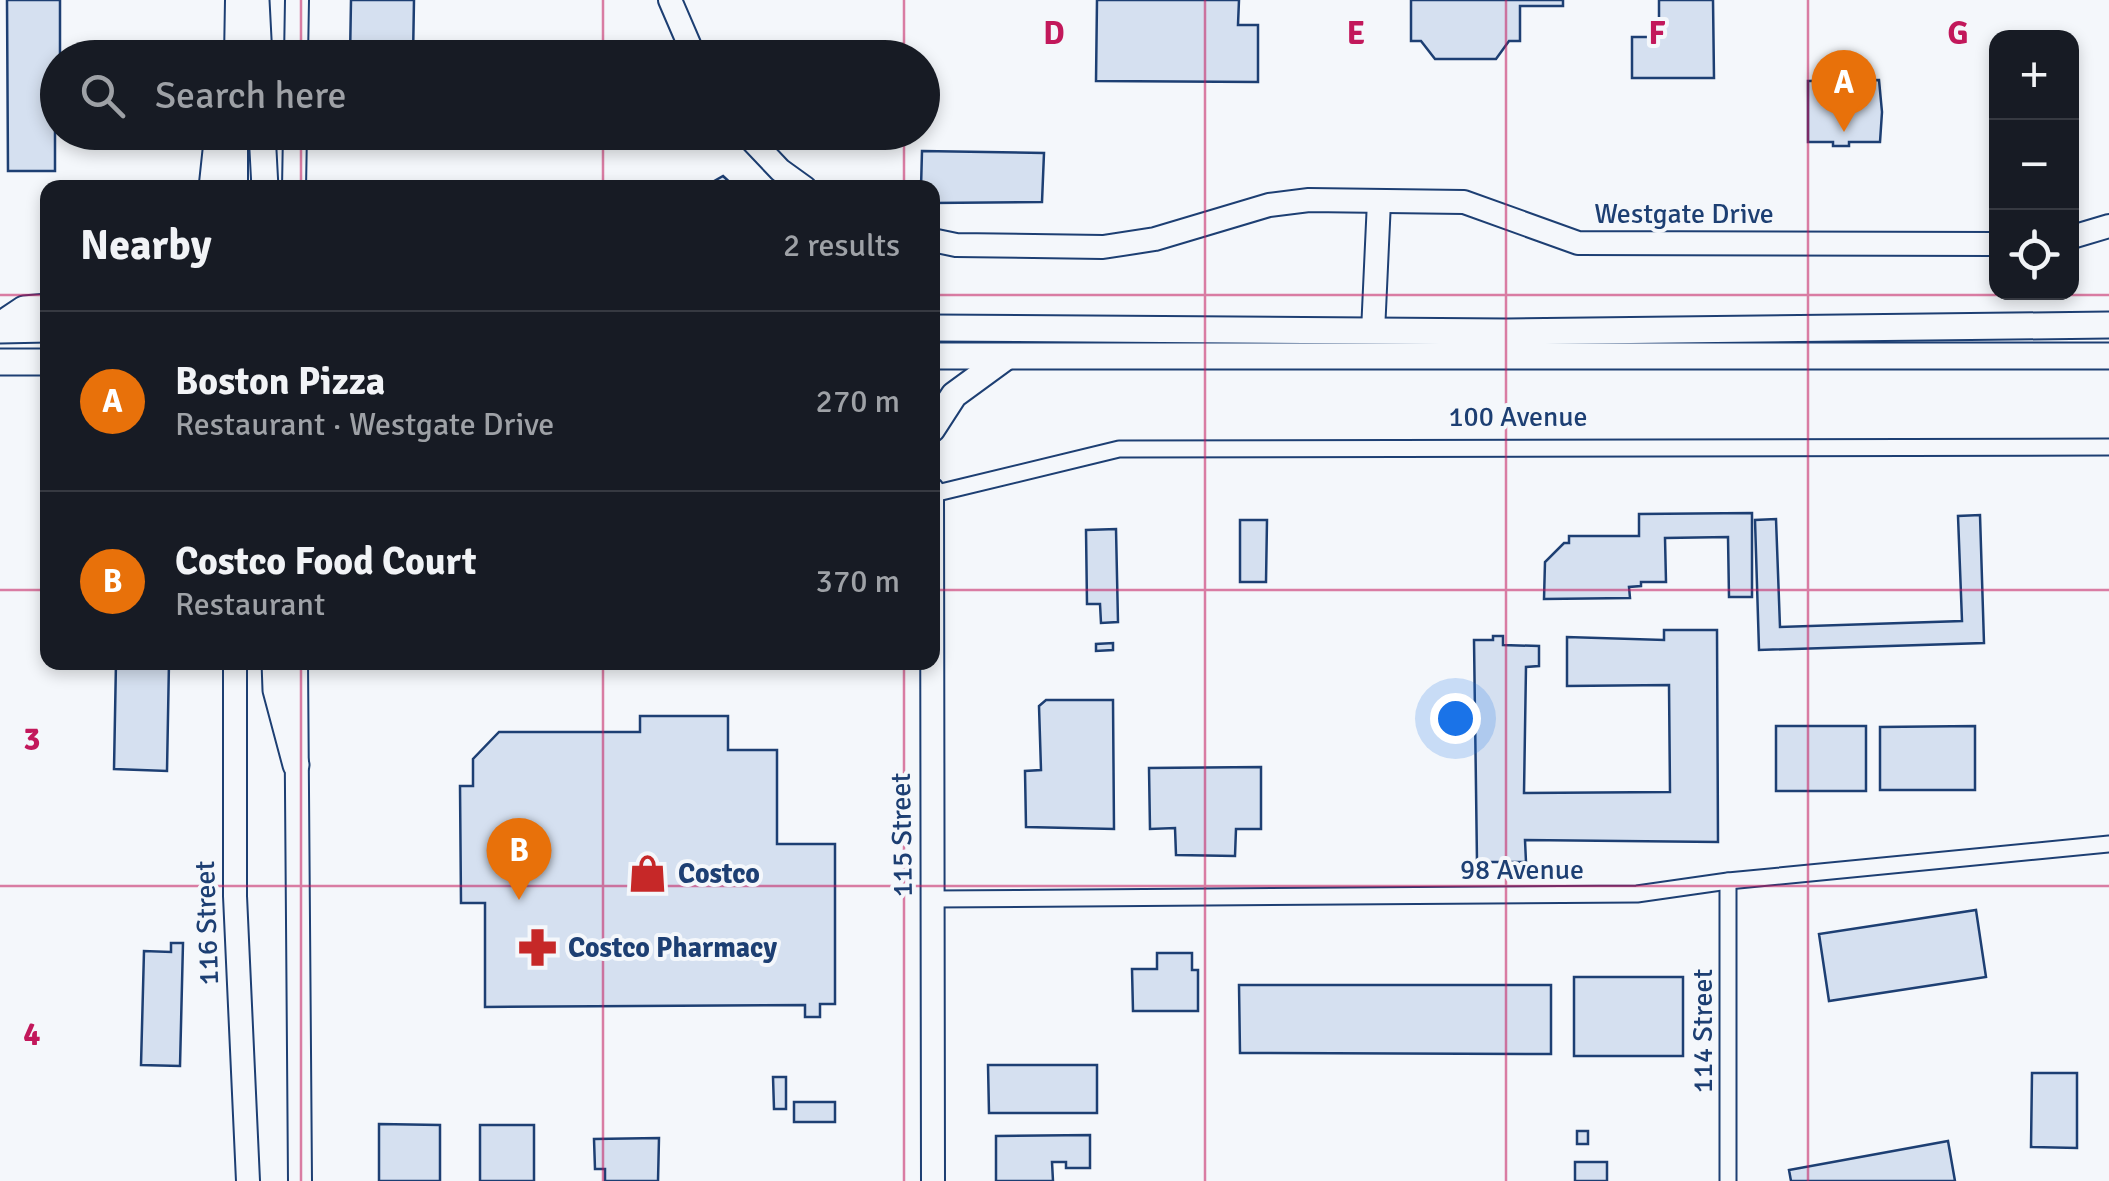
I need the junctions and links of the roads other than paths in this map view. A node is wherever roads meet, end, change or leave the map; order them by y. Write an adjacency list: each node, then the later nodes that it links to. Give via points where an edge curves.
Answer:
1 (237, 0): 5 (street)
2 (256, 0): 6 (main road)
3 (297, 0): 7 (street)
4 (670, 0): 8 (street)
5 (236, 40)
6 (258, 40)
7 (296, 40)
8 (687, 40)
9 (216, 150): 14 (main road)
10 (236, 150): 15 (street)
11 (263, 150): 16 (main road)
12 (295, 150): 17 (street)
13 (761, 150): 18 (street)
14 (213, 180)
15 (236, 180)
16 (265, 180)
17 (294, 180)
18 (793, 180)
19 (1379, 201): 22 (street, Westgate Drive, via 1268,205 1155,239 1103,247); 23 (street, Westgate Drive, via 1464,202 1578,243); 29 (street)
20 (2109, 226): 21 (street)
21 (2079, 235)
22 (940, 242)
23 (1989, 244)
24 (40, 307): 26 (main road, via 24,308)
25 (2109, 325): 29 (main road)
26 (0, 328): 28 (main road)
27 (940, 328): 29 (main road)
28 (40, 329)
29 (1374, 332)
30 (940, 356): 31 (main road)
31 (1006, 356): 32 (main road); 36 (main road, via 954,395)
32 (2109, 356)
33 (10, 362): 34 (main road); 35 (main road)
34 (40, 362)
35 (40, 370)
36 (940, 417)
37 (2109, 447): 38 (street, 100 Avenue, via 1118,449)
38 (940, 489)
39 (234, 670): 47 (street, 116 Street, via 234,896)
40 (275, 670): 43 (main road)
41 (296, 670): 43 (street)
42 (931, 670): 46 (street, 115 Street)
43 (296, 765): 48 (street)
44 (2109, 844): 45 (street, 98 Avenue)
45 (1728, 880): 46 (street, 98 Avenue, via 1637,894); 50 (street, 114 Street)
46 (933, 900): 49 (street, 115 Street)
47 (248, 1181)
48 (300, 1181)
49 (933, 1181)
50 (1728, 1181)

